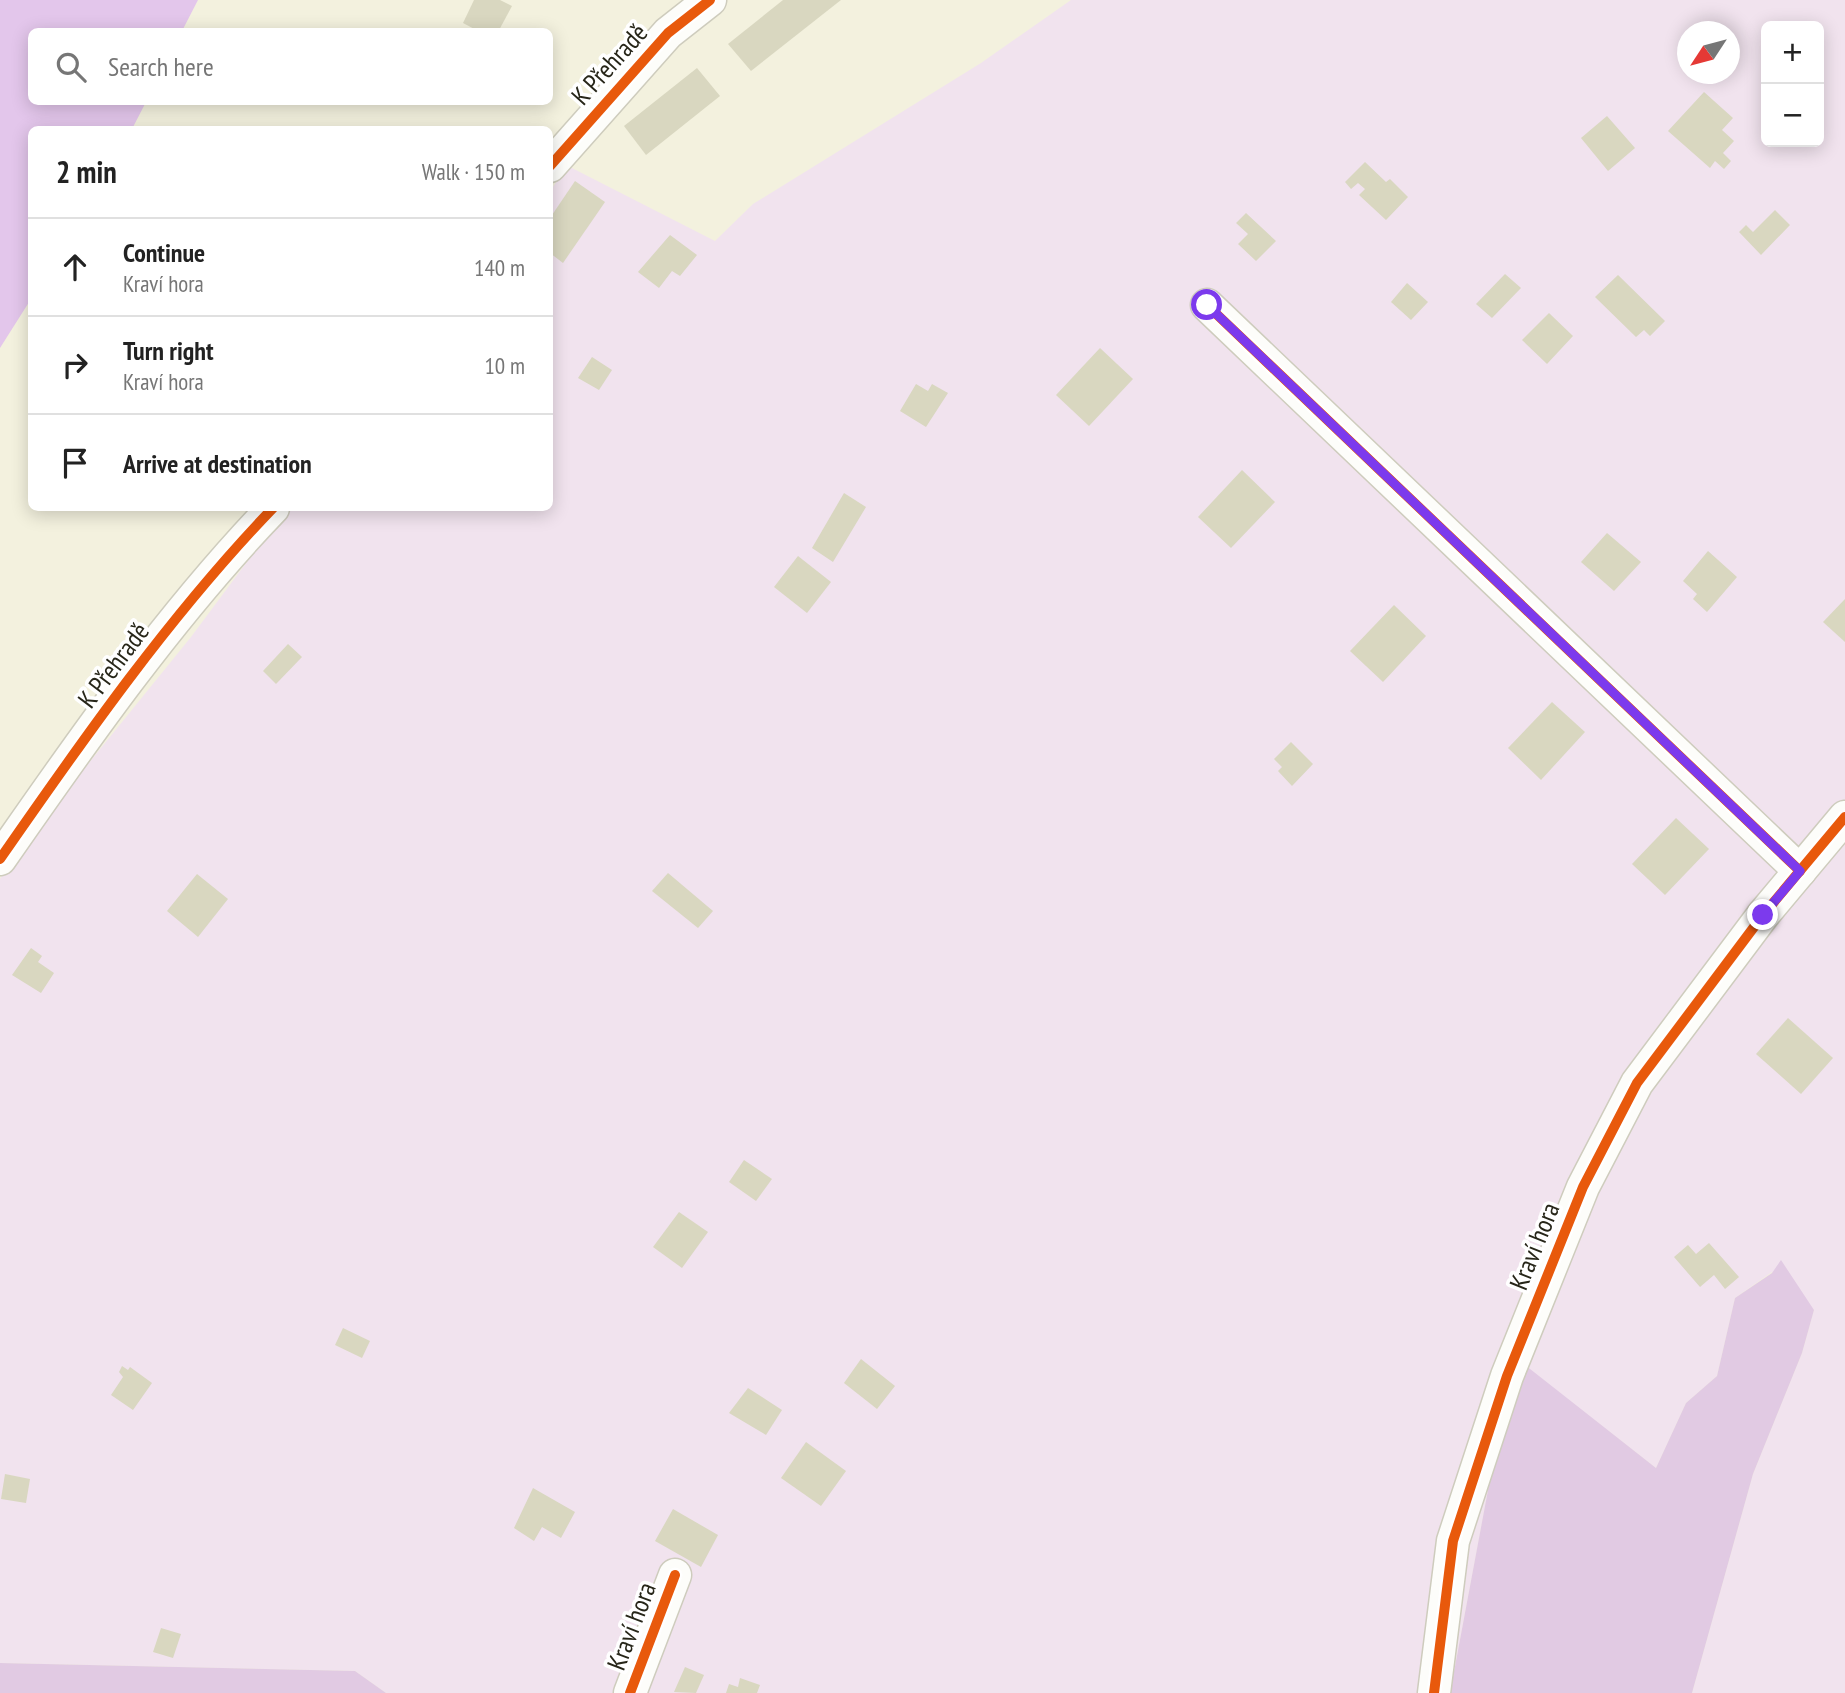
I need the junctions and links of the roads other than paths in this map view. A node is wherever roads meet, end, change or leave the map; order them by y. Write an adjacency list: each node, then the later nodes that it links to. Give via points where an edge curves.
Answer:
1 (710, 0): 2 (street, K Přehradě, via 668,33)
2 (553, 163)
3 (1207, 305): 7 (street)
4 (270, 511): 6 (street, K Přehradě, via 219,564)
5 (1845, 817): 7 (street, Kraví hora)
6 (0, 859)
7 (1800, 871): 10 (street, Kraví hora, via 1637,1083 1583,1186 1507,1376 1453,1541)
8 (675, 1575): 9 (street, Kraví hora)
9 (630, 1693)
10 (1434, 1693)

